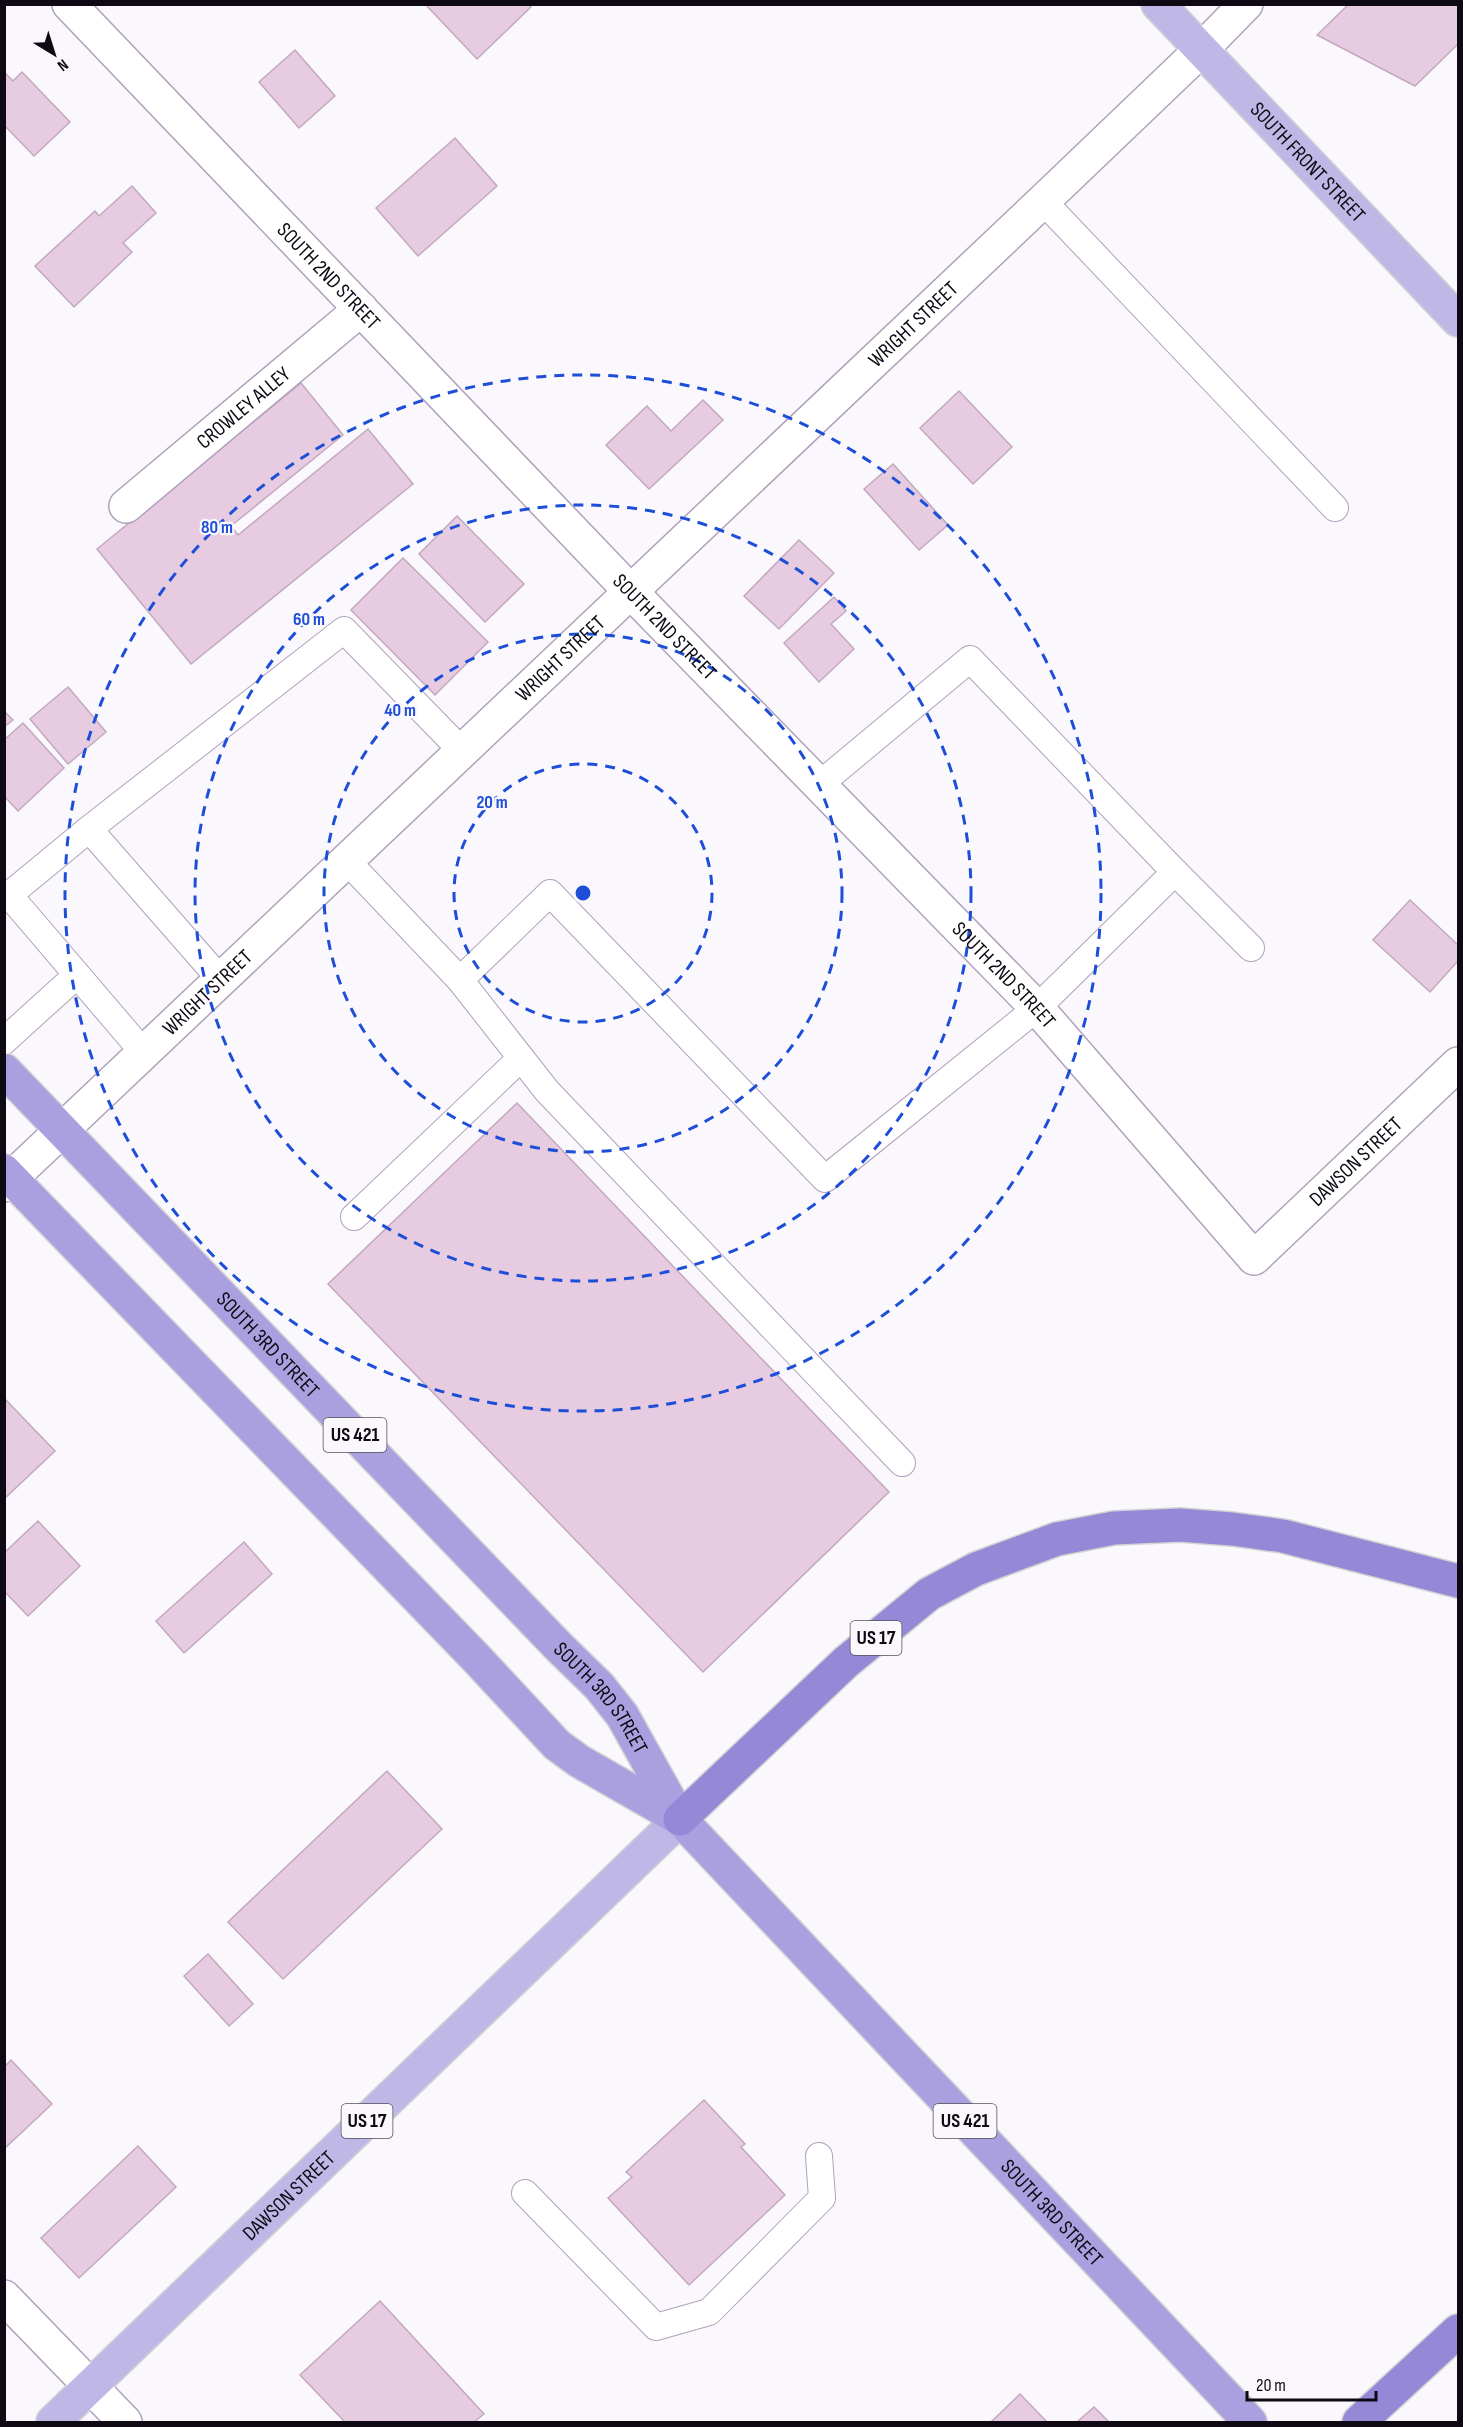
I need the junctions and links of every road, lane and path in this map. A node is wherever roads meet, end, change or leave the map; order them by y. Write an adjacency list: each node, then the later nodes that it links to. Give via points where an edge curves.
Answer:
1 (69, 4): 6 (street, SOUTH 2ND STREET)
2 (1158, 4): 4 (main road, SOUTH FRONT STREET)
3 (1246, 4): 4 (street, WRIGHT STREET)
4 (1202, 49): 5 (street, WRIGHT STREET); 7 (main road, SOUTH FRONT STREET)
5 (1043, 201): 9 (lane); 10 (street, WRIGHT STREET)
6 (361, 309): 8 (street, CROWLEY ALLEY); 10 (street, SOUTH 2ND STREET)
7 (1458, 320)
8 (126, 506)
9 (1335, 508)
10 (631, 592): 11 (street, WRIGHT STREET); 12 (street, SOUTH 2ND STREET)
11 (463, 752): 13 (lane, via 344,630); 14 (street, WRIGHT STREET)
12 (820, 784): 15 (lane, via 970,659); 21 (street, SOUTH 2ND STREET)
13 (89, 829): 16 (lane); 19 (lane)
14 (347, 861): 19 (street, WRIGHT STREET); 20 (lane)
15 (1175, 872): 17 (lane); 21 (lane)
16 (7, 893): 18 (lane)
17 (1251, 948)
18 (77, 975): 22 (lane); 23 (lane)
19 (221, 980): 23 (street, WRIGHT STREET)
20 (460, 980): 21 (lane, via 550,892 825,1179); 24 (lane)
21 (1037, 1008): 30 (street, SOUTH 2ND STREET)
22 (4, 1041)
23 (144, 1053): 27 (street, WRIGHT STREET)
24 (521, 1058): 29 (lane); 31 (lane, via 547,1091)
25 (1458, 1064): 30 (street, DAWSON STREET)
26 (4, 1070): 27 (highway, SOUTH 3RD STREET / US 421)
27 (62, 1130): 28 (street, WRIGHT STREET); 33 (highway, SOUTH 3RD STREET / US 421, via 599,1686 622,1715)
28 (7, 1178): 33 (highway, SOUTH 3RD STREET / US 421, via 557,1745)
29 (354, 1217)
30 (1254, 1258)
31 (902, 1463)
32 (1458, 1581): 33 (highway, US 17, via 1283,1536 1232,1529 1180,1525 1114,1528 1057,1539 976,1569 929,1594 846,1662)
33 (680, 1819): 38 (main road, DAWSON STREET / US 17); 41 (highway, SOUTH 3RD STREET / US 421)
34 (819, 2156): 35 (lane, via 822,2198 709,2312 657,2327)
35 (525, 2193)
36 (4, 2296): 38 (street)
37 (1458, 2331): 42 (highway)
38 (91, 2387): 39 (main road, DAWSON STREET / US 17); 40 (street)
39 (53, 2422)
40 (124, 2422)
41 (1250, 2422)
42 (1359, 2422)

